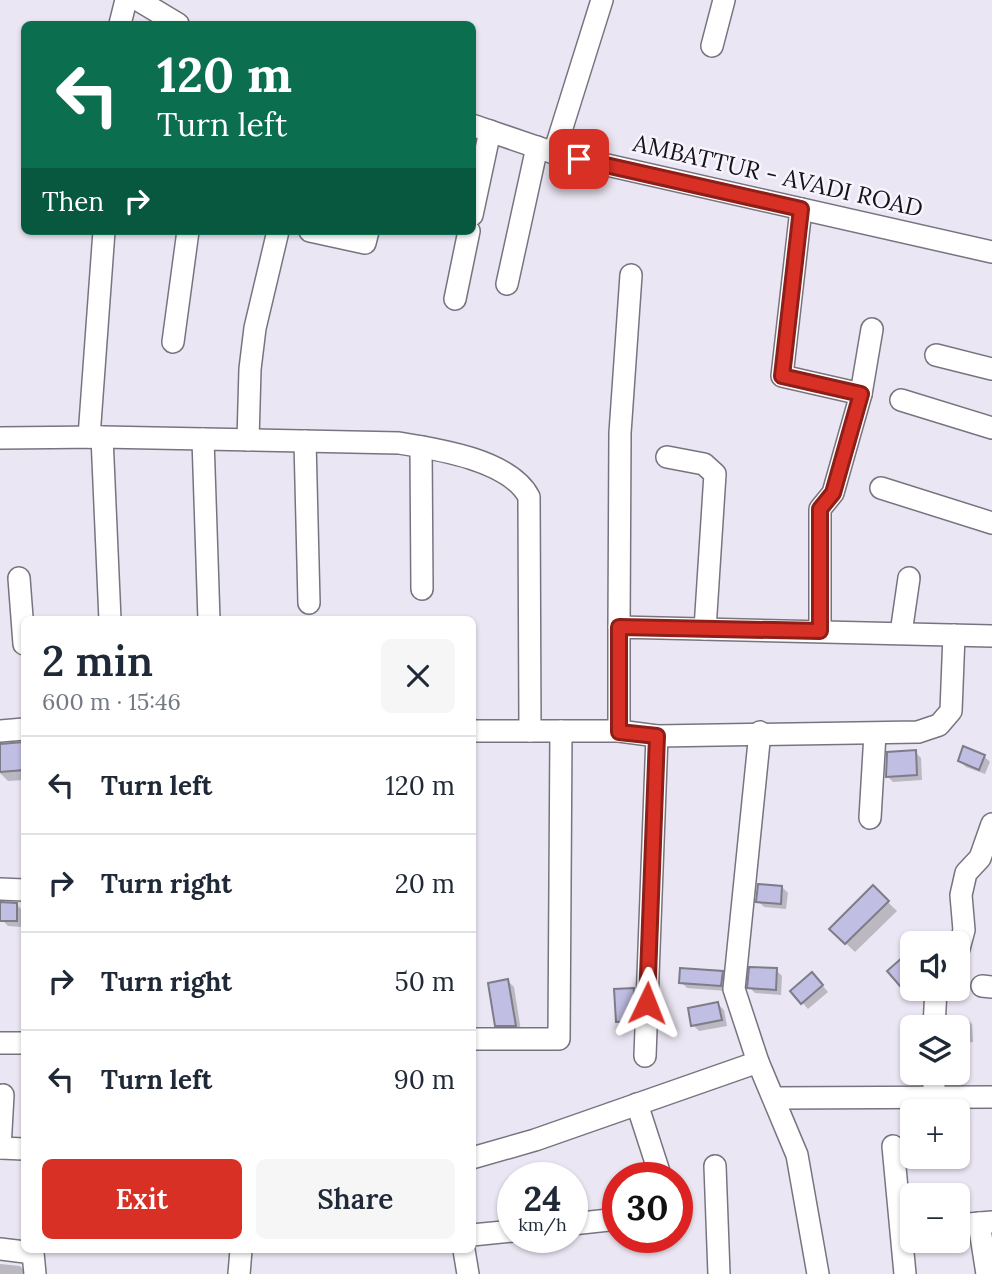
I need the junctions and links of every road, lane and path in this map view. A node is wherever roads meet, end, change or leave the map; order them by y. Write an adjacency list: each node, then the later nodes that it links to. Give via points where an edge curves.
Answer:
1 (125, 0): 5 (street)
2 (138, 0): 6 (street)
3 (602, 0): 9 (street)
4 (724, 0): 7 (street)
5 (121, 21)
6 (173, 21)
7 (712, 46)
8 (481, 128): 9 (street, AMBATTUR - AVADI ROAD); 10 (street)
9 (545, 150): 11 (street, AMBATTUR - AVADI ROAD); 20 (street)
10 (476, 176)
11 (801, 209): 18 (street, AMBATTUR - AVADI ROAD); 26 (street, via 782,376)
12 (104, 235): 29 (street)
13 (187, 235): 23 (street)
14 (277, 235): 32 (street, via 255,328)
15 (328, 235): 16 (street, via 365,243)
16 (367, 235)
17 (468, 235): 21 (street)
18 (992, 251)
19 (631, 275): 45 (street, via 620,433)
20 (507, 284)
21 (455, 299)
22 (872, 329): 26 (street)
23 (173, 342)
24 (936, 355): 25 (street)
25 (992, 369)
26 (861, 394): 47 (street, via 833,493 820,509)
27 (901, 400): 28 (street)
28 (992, 428)
29 (96, 437): 30 (street); 31 (street); 43 (street)
30 (0, 438)
31 (202, 439): 32 (street); 44 (street)
32 (247, 440): 33 (street)
33 (305, 441): 34 (street); 41 (street)
34 (421, 447): 40 (street); 54 (street, via 491,466 523,485 529,497)
35 (667, 457): 46 (street, via 704,464 715,474)
36 (881, 488): 37 (street)
37 (992, 523)
38 (19, 578): 42 (street)
39 (909, 578): 48 (street)
40 (422, 589)
41 (310, 603)
42 (22, 616)
43 (110, 616)
44 (209, 616)
45 (619, 627): 46 (street); 56 (street)
46 (705, 629): 47 (street)
47 (820, 631): 48 (street)
48 (901, 633): 49 (street)
49 (954, 635): 50 (street); 58 (street, via 950,711 939,725 918,732)
50 (992, 636)
51 (21, 729): 52 (street)
52 (0, 731)
53 (476, 731): 54 (street)
54 (530, 731): 55 (street)
55 (561, 731): 56 (street); 66 (street, via 559,1039)
56 (619, 732): 59 (street)
57 (760, 732): 58 (street); 59 (street); 70 (street, via 734,989)
58 (875, 734): 60 (street)
59 (657, 736): 69 (street)
60 (870, 818)
61 (992, 824): 62 (street)
62 (986, 860): 65 (street, via 966,873 961,895)
63 (0, 889): 64 (street)
64 (21, 890)
65 (963, 931)
66 (476, 1039)
67 (0, 1043): 68 (street)
68 (21, 1043)
69 (645, 1056)
70 (758, 1062): 74 (street); 76 (street)
71 (934, 1085): 75 (street)
72 (3, 1095): 78 (street)
73 (992, 1097): 75 (street)
74 (774, 1098): 75 (street); 97 (street, via 797,1155)
75 (934, 1098)
76 (637, 1104): 80 (street); 81 (street)
77 (893, 1146): 83 (street)
78 (0, 1148): 79 (street)
79 (21, 1149)
80 (476, 1157)
81 (656, 1162)
82 (715, 1166): 96 (street)
83 (900, 1191)
84 (986, 1222): 99 (street)
85 (497, 1233): 86 (street)
86 (476, 1235)
87 (0, 1249): 88 (street)
88 (21, 1252)
89 (33, 1253): 93 (street)
90 (241, 1253): 94 (street)
91 (464, 1253): 95 (street)
92 (905, 1253): 98 (street)
93 (35, 1274)
94 (239, 1274)
95 (468, 1274)
96 (719, 1274)
97 (818, 1274)
98 (905, 1274)
99 (987, 1274)

